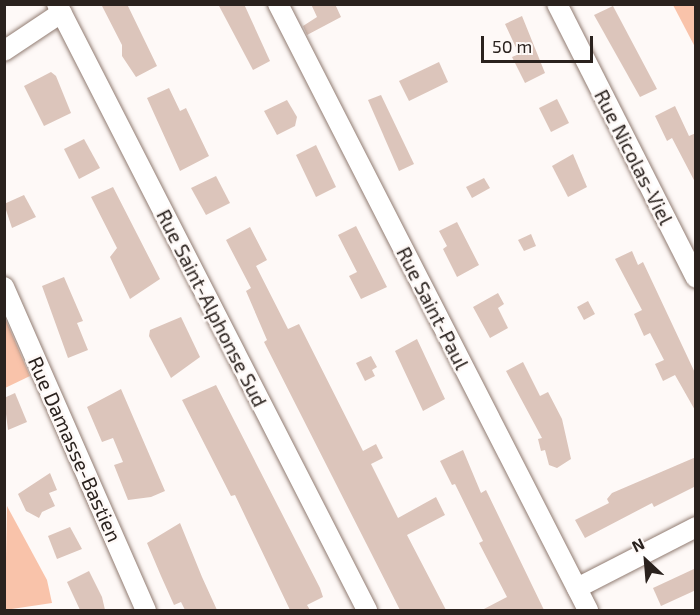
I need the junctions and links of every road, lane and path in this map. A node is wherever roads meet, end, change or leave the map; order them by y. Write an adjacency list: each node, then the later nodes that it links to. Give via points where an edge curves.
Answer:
1 (278, 4): 8 (street, Rue Saint-Paul)
2 (557, 4): 5 (street, Rue Nicolas-Viel)
3 (59, 9): 4 (street); 10 (street, Rue Saint-Alphonse Sud)
4 (4, 51)
5 (696, 278)
6 (4, 287): 9 (street, Rue Damasse-Bastien)
7 (696, 527): 8 (street)
8 (576, 588): 11 (street, Rue Saint-Paul)
9 (146, 610)
10 (367, 610)
11 (588, 610)

